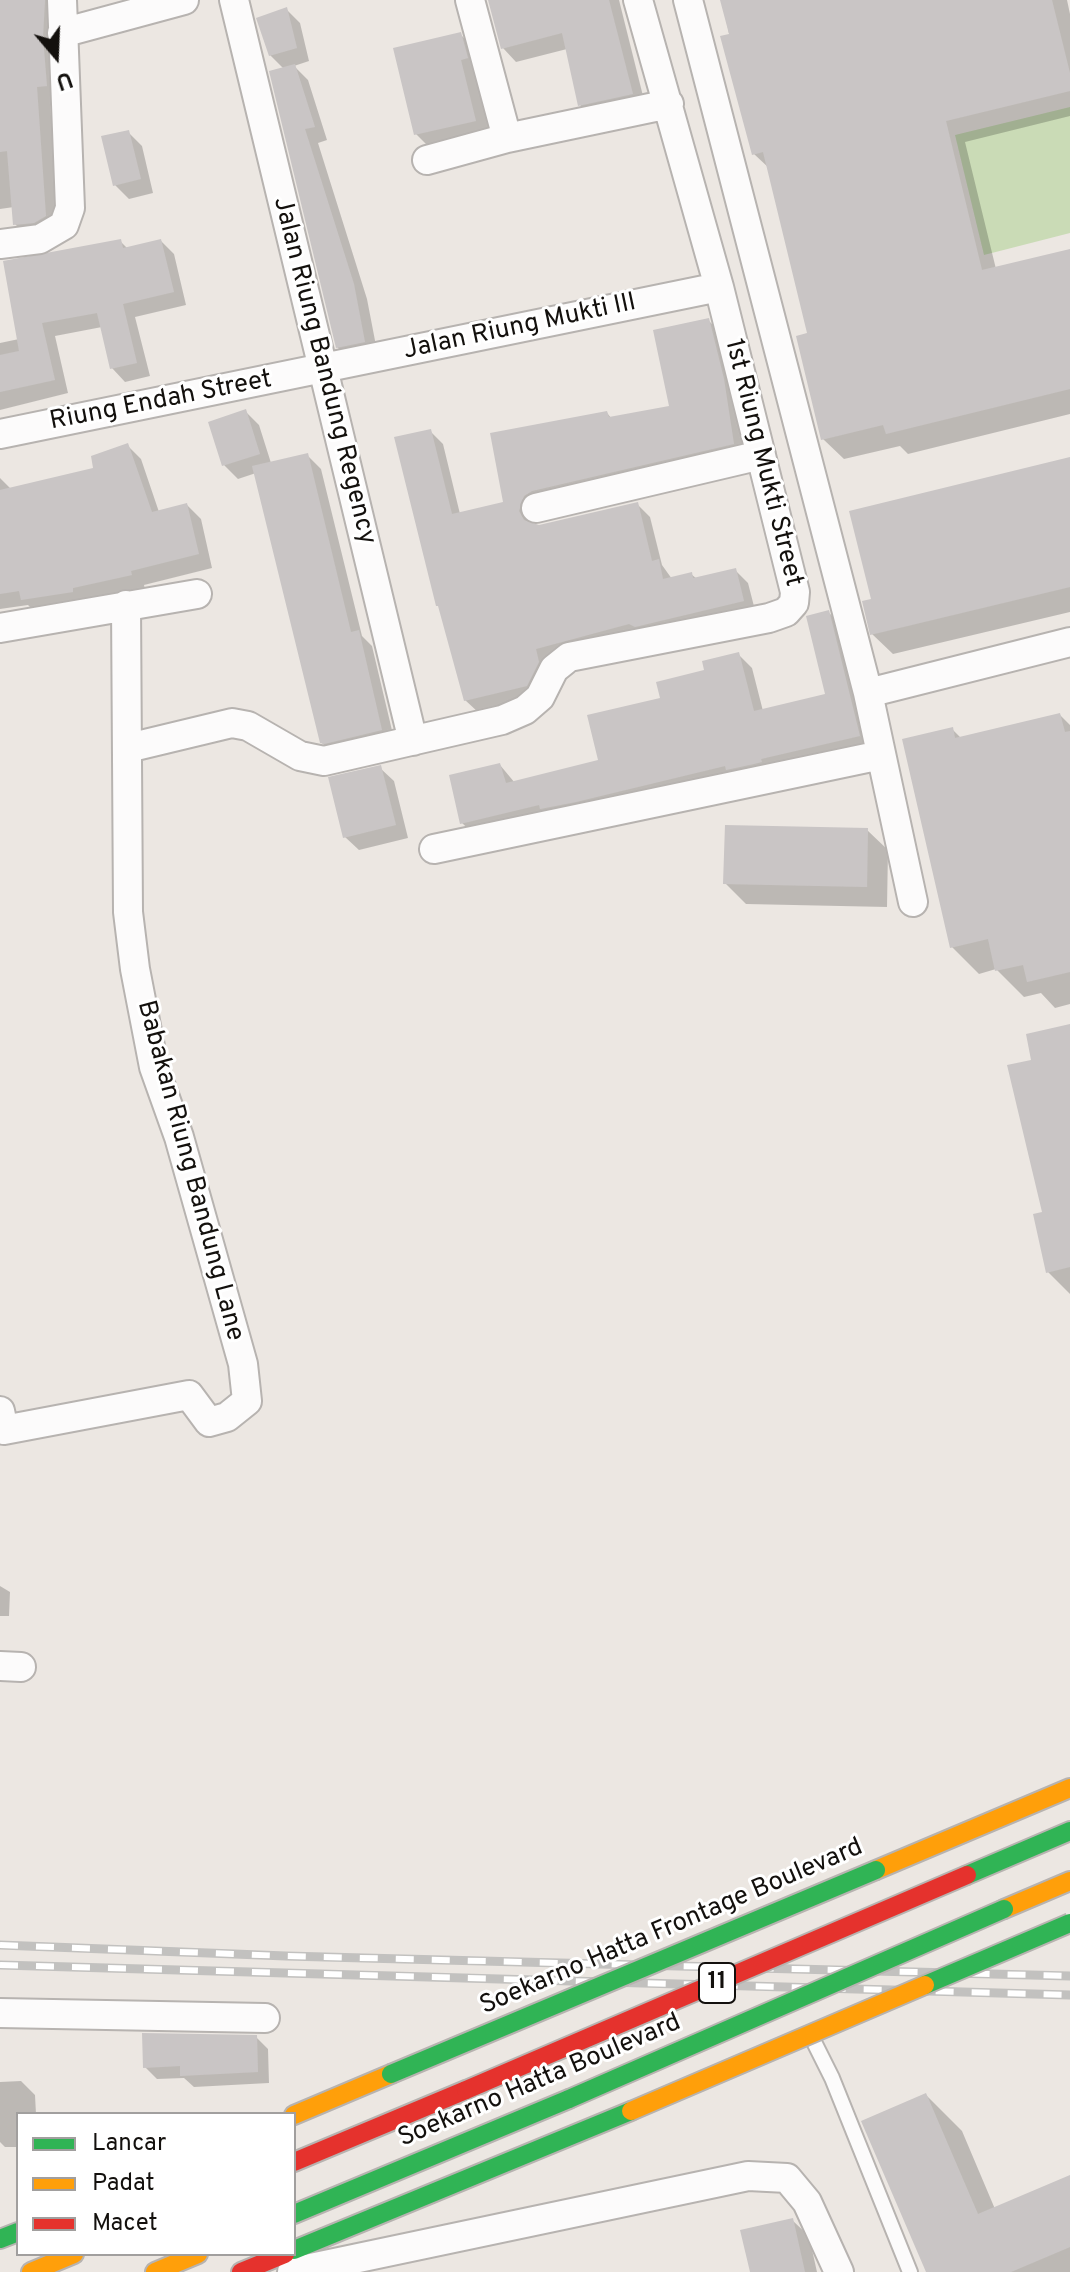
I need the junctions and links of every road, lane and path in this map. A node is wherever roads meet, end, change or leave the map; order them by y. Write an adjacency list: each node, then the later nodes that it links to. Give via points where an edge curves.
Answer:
1 (62, 0): 7 (street)
2 (184, 0): 7 (street)
3 (234, 0): 13 (street, Jalan Riung Bandung Regency)
4 (470, 0): 9 (street)
5 (638, 0): 8 (street, 1st Riung Mukti Street)
6 (688, 0): 21 (street)
7 (62, 33): 11 (street, via 70,208 64,225 40,239)
8 (669, 104): 9 (street); 12 (street, 1st Riung Mukti Street)
9 (507, 138): 10 (street)
10 (427, 160)
11 (0, 244)
12 (719, 287): 13 (street, Jalan Riung Mukti III); 15 (street, 1st Riung Mukti Street)
13 (322, 370): 14 (street, Riung Endah Street); 22 (street, Jalan Riung Bandung Regency)
14 (0, 434)
15 (761, 455): 16 (street); 22 (street, 1st Riung Mukti Street, via 795,592 786,612 569,657 525,710)
16 (536, 508)
17 (197, 594): 18 (street)
18 (126, 605): 19 (street); 23 (street, Babakan Riung Bandung Lane)
19 (0, 628)
20 (1070, 642): 21 (street)
21 (868, 693): 24 (street)
22 (413, 741): 23 (street, 1st Riung Mukti Street, via 311,760 248,726 232,723)
23 (128, 748): 27 (street, Babakan Riung Bandung Lane, via 128,912 135,969 154,1067 243,1364 247,1401 227,1417 209,1422 189,1395 4,1430)
24 (881, 755): 25 (street); 26 (street)
25 (434, 849)
26 (913, 902)
27 (0, 1411)
28 (1070, 1788): 35 (main road, Soekarno Hatta Frontage Boulevard, bridge)
29 (1070, 1831): 36 (main road, Soekarno Hatta Boulevard / 11, bridge)
30 (1070, 1881): 37 (main road, Soekarno Hatta Boulevard / 11, bridge)
31 (1070, 1923): 34 (main road, bridge)
32 (0, 2013): 33 (street)
33 (265, 2018)
34 (810, 2035): 38 (main road, bridge); 47 (lane)
35 (296, 2114)
36 (296, 2161)
37 (296, 2213)
38 (296, 2249)
39 (69, 2256): 42 (main road)
40 (193, 2256): 43 (main road)
41 (280, 2256): 44 (main road)
42 (31, 2272)
43 (155, 2272)
44 (241, 2272)
45 (292, 2272): 46 (street, via 748,2176 787,2178 807,2202)
46 (839, 2272)
47 (910, 2272)

